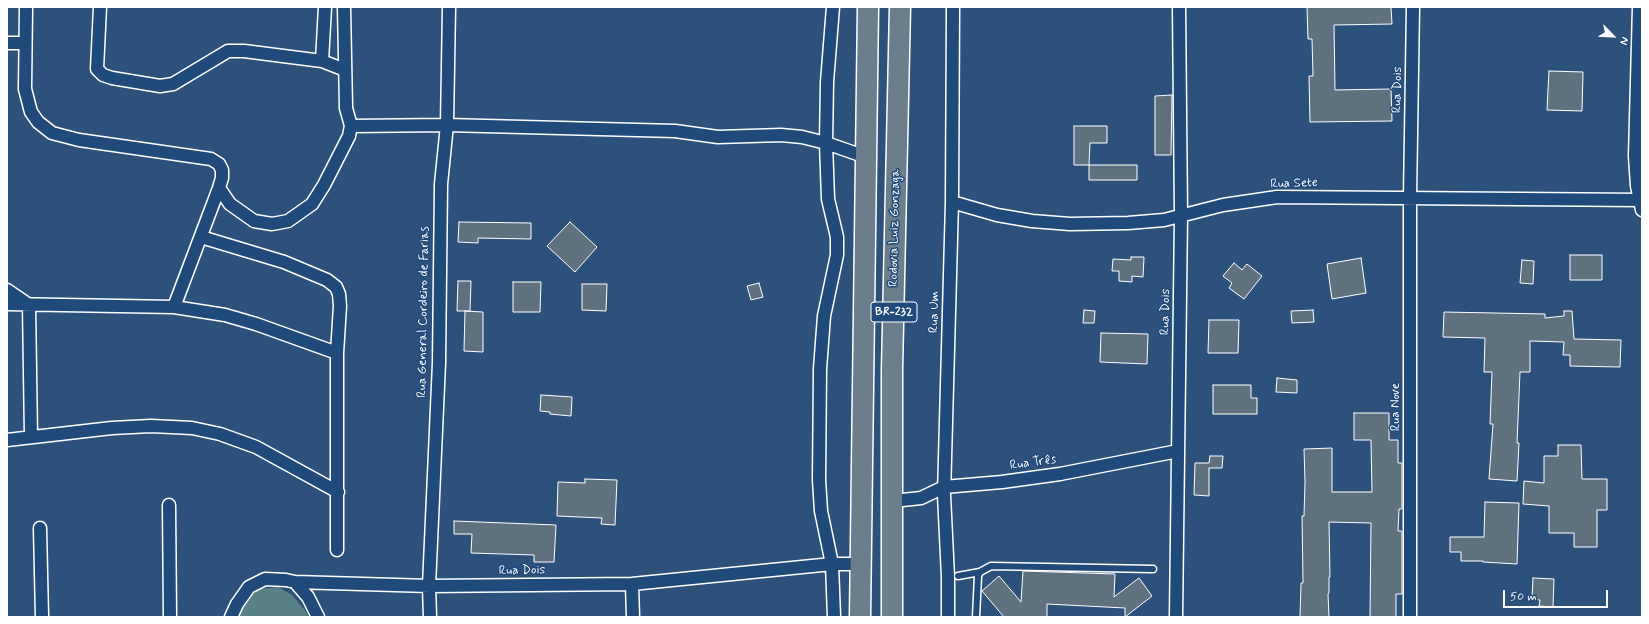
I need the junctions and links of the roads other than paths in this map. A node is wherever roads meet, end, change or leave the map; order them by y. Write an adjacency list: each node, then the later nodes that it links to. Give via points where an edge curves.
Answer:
1 (26, 7): 14 (street)
2 (100, 7): 15 (street, via 97,69 103,75 112,78 160,86 173,84 228,51)
3 (324, 7): 15 (street)
4 (344, 7): 16 (street)
5 (449, 7): 17 (street, Rua General Cordeiro de Farias)
6 (833, 7): 19 (street, via 827,82)
7 (868, 7): 20 (highway, BR-232)
8 (900, 7): 37 (highway, Rodovia Luiz Gonzaga / BR-232, via 892,370)
9 (953, 7): 23 (street, Rua Um)
10 (1179, 7): 25 (street, Rua Dois)
11 (1413, 7): 22 (street, Rua Dois)
12 (1639, 7): 24 (street, via 1635,156)
13 (7, 43): 14 (street)
14 (25, 43): 21 (street, via 25,89 31,112 38,122 52,133 79,140 211,159 222,170)
15 (322, 61): 16 (street)
16 (345, 70): 18 (street, via 346,108)
17 (447, 125): 18 (street); 19 (street, via 675,131 718,137 781,134); 48 (street, Rua General Cordeiro de Farias, via 441,184 439,363)
18 (351, 126): 21 (street, via 349,136 312,204 288,221 272,224 254,221 230,204)
19 (826, 143): 20 (street); 41 (street, via 828,199 837,237 837,255 824,316 820,369 818,480 821,511)
20 (866, 157): 42 (highway, BR-232)
21 (219, 188): 26 (street)
22 (1410, 198): 24 (street, Rua Sete); 25 (street, Rua Sete, via 1277,197 1223,205); 61 (street, Rua Nove)
23 (952, 202): 25 (street, Rua Sete, via 1032,222 1128,223 1164,220); 35 (street, Rua Um)
24 (1641, 203)
25 (1181, 215): 34 (street, Rua Dois)
26 (201, 237): 30 (street); 31 (street, via 284,262 327,280 336,287 340,306)
27 (7, 290): 29 (street)
28 (7, 304): 29 (street)
29 (29, 304): 30 (street); 32 (street)
30 (174, 307): 31 (street, via 225,315)
31 (337, 353): 36 (street)
32 (31, 437): 33 (street); 36 (street, via 112,428 192,428 220,434 256,447)
33 (7, 440)
34 (1178, 450): 35 (street, Rua Três, via 1060,474); 60 (street, Rua Dois)
35 (944, 487): 37 (street, Rua Três, via 921,498); 45 (street, Rua Um)
36 (338, 492): 40 (street)
37 (893, 501): 57 (highway, Rodovia Luiz Gonzaga / BR-232)
38 (169, 505): 50 (street)
39 (40, 528): 49 (street)
40 (337, 550)
41 (832, 564): 42 (street, Rua Dois); 47 (street, Rua Dois); 55 (street)
42 (860, 564): 56 (highway, BR-232)
43 (1153, 569): 44 (lane, via 991,566)
44 (980, 572): 45 (lane); 59 (lane, via 976,581)
45 (953, 576): 58 (street, Rua Um)
46 (295, 582): 48 (street, Rua Dois); 51 (street, Rua Dois, via 265,579 249,588); 52 (street, via 308,597)
47 (632, 584): 48 (street, Rua Dois); 54 (street)
48 (429, 586): 53 (street, Rua General Cordeiro de Farias)
49 (42, 617)
50 (170, 617)
51 (231, 617)
52 (318, 617)
53 (430, 617)
54 (633, 617)
55 (834, 617)
56 (860, 617)
57 (892, 617)
58 (948, 617)
59 (976, 617)
60 (1176, 617)
61 (1410, 617)

